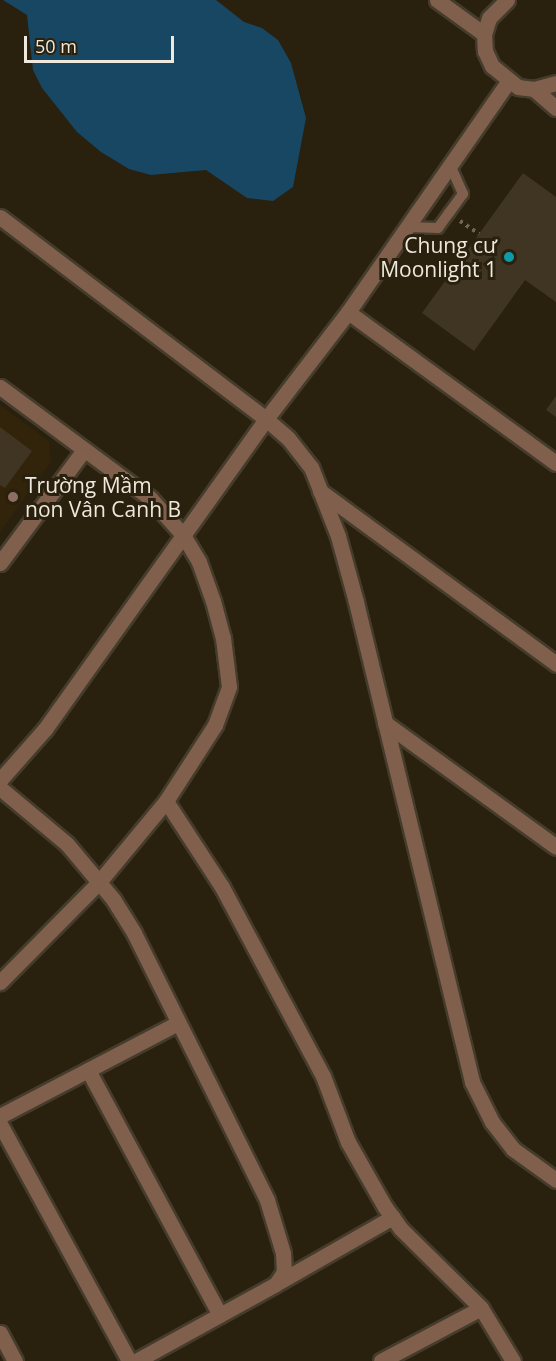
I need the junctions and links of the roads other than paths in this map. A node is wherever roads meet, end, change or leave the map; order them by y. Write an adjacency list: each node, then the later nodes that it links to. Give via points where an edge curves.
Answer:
1 (436, 0): 3 (street)
2 (507, 0): 3 (street, via 489,18)
3 (484, 34): 4 (street, via 485,51 492,66)
4 (508, 82): 6 (street); 8 (street)
5 (556, 83): 6 (street)
6 (534, 89): 7 (street)
7 (556, 108)
8 (451, 167): 10 (street); 10 (lane, via 463,194 438,228)
9 (0, 217): 13 (street)
10 (408, 227): 11 (street)
11 (348, 312): 13 (street); 15 (street)
12 (0, 387): 14 (street)
13 (266, 419): 16 (street, via 288,438 310,467); 17 (street)
14 (84, 450): 17 (street, via 150,498); 18 (street)
15 (556, 463)
16 (320, 490): 19 (street); 20 (street, via 338,536)
17 (183, 535): 21 (street, via 45,729); 23 (street, via 199,562 213,601 223,638 229,687 215,725)
18 (0, 563)
19 (556, 664)
20 (385, 723): 24 (street); 31 (street, via 472,1082 492,1122 513,1149)
21 (0, 780)
22 (0, 788): 25 (street, via 67,844)
23 (166, 801): 25 (street); 32 (street, via 222,887 323,1076 348,1142)
24 (556, 847)
25 (99, 882): 26 (street); 27 (street, via 134,933)
26 (0, 982)
27 (178, 1023): 28 (street); 33 (street, via 267,1200 283,1253 284,1272)
28 (87, 1070): 29 (street); 35 (street)
29 (0, 1116)
30 (0, 1124): 39 (street)
31 (556, 1180)
32 (393, 1217): 33 (street); 34 (street)
33 (276, 1284): 35 (street)
34 (481, 1308): 37 (street); 41 (street)
35 (220, 1315): 40 (street)
36 (0, 1334): 38 (street)
37 (388, 1359)
38 (15, 1361)
39 (129, 1361)
40 (136, 1361)
41 (513, 1361)

